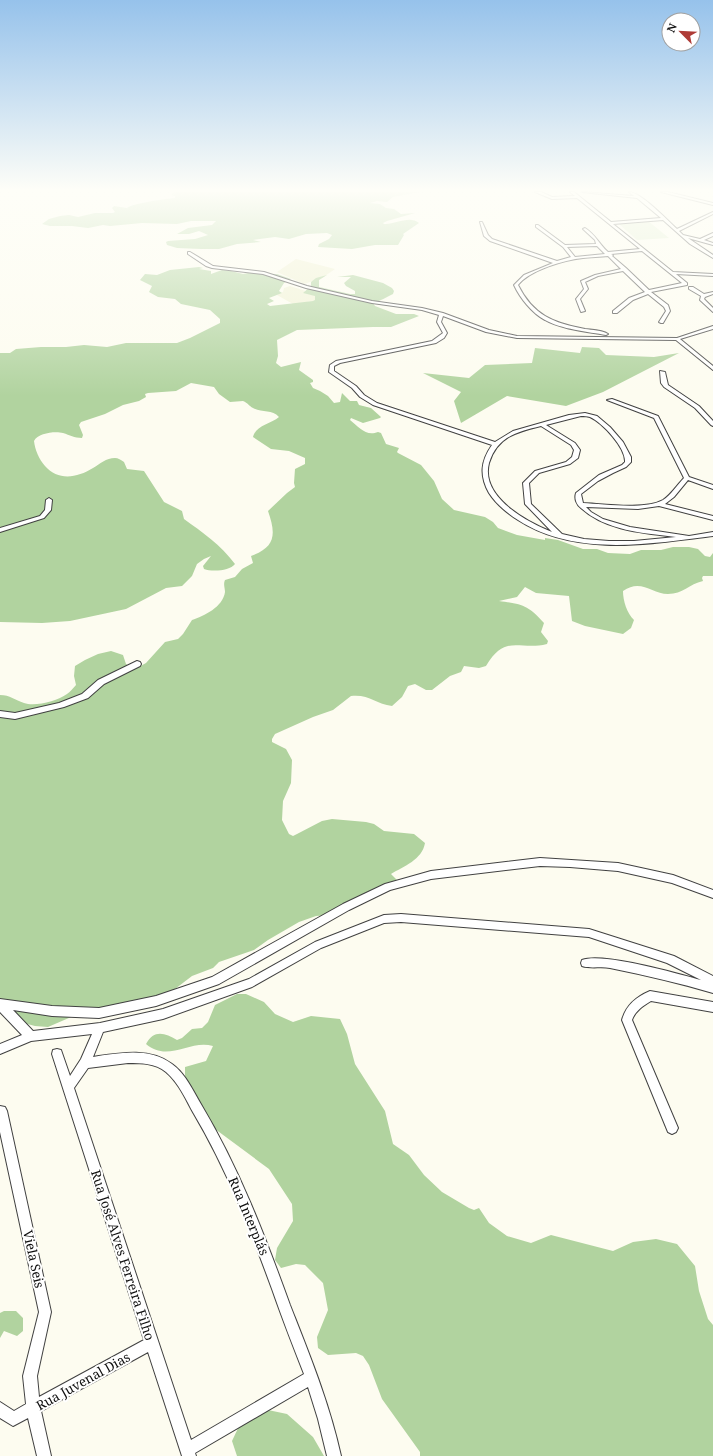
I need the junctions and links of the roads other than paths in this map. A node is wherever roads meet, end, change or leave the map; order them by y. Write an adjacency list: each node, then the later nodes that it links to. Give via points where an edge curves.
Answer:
1 (200, 260): 19 (street, via 212,267 264,273 306,287)
2 (547, 260): 6 (street)
3 (568, 260): 6 (street)
4 (615, 260): 7 (street)
5 (655, 260): 8 (street)
6 (557, 264): 22 (street, via 530,273 516,285 537,313 564,326)
7 (625, 269): 11 (street); 16 (street, via 584,281 586,291 578,299)
8 (672, 273): 9 (street); 11 (street, via 685,284 656,288)
9 (713, 275)
10 (691, 288): 13 (street)
11 (648, 292): 18 (street, via 632,299); 20 (street, via 668,309)
12 (713, 293): 13 (street)
13 (703, 296): 14 (street)
14 (704, 302): 15 (street); 17 (street)
15 (713, 305)
16 (583, 311)
17 (713, 311)
18 (615, 312)
19 (441, 314): 22 (street, via 510,336); 29 (street, via 439,322 445,332 434,342 338,362 332,365 332,372 375,404)
20 (661, 322)
21 (713, 327): 23 (street)
22 (642, 339): 23 (street)
23 (677, 339): 24 (street)
24 (713, 369)
25 (662, 372): 27 (street, via 666,386 697,407)
26 (610, 400): 30 (street, via 656,417)
27 (713, 424)
28 (542, 425): 29 (street, via 529,427); 34 (street, via 578,415 589,415 597,418 629,456 626,465 586,486 578,494); 38 (street, via 573,444 577,450 575,458 568,463 537,472 526,483 528,504)
29 (495, 444): 38 (street, via 484,473 490,490 523,522)
30 (687, 478): 31 (street); 33 (street, via 667,500)
31 (713, 488)
32 (49, 500): 36 (street, via 48,510 42,517)
33 (659, 504): 34 (street); 35 (street)
34 (580, 505): 39 (street, via 594,518 612,525)
35 (713, 518)
36 (0, 530)
37 (713, 534): 39 (street)
38 (560, 536): 39 (street, via 616,543)
39 (687, 537)
40 (137, 664): 41 (street, via 101,682 85,696 61,705 15,716)
41 (0, 714)
42 (713, 894): 46 (street, via 674,879 618,866 540,862 431,875 388,886 346,906 215,981 156,1001 99,1013 52,1011)
43 (586, 963): 45 (street, via 606,963)
44 (713, 980): 48 (street, via 670,959 589,933 400,918 384,919 318,945 252,982 163,1014)
45 (713, 988)
46 (0, 1004): 49 (street)
47 (713, 1008): 55 (street, via 650,996 634,1005 628,1014 627,1020)
48 (100, 1028): 49 (street); 52 (street)
49 (31, 1036): 50 (street)
50 (0, 1049)
51 (57, 1054): 53 (street, Rua José Alves Ferreira Filho)
52 (85, 1063): 53 (street); 57 (street, Rua Interplás, via 129,1058 155,1060 168,1067 178,1077 212,1131 253,1221)
53 (68, 1087): 56 (street, Rua José Alves Ferreira Filho)
54 (1, 1111): 58 (street, Viela Seis, via 45,1312 30,1376)
55 (672, 1128)
56 (152, 1343): 58 (street, Rua Juvenal Dias); 60 (street, Rua José Alves Ferreira Filho)
57 (312, 1377): 60 (street); 62 (street, Rua Interplás, via 328,1425)
58 (33, 1408): 59 (street, Rua Juvenal Dias, via 13,1419); 61 (street, Viela Seis)
59 (0, 1409)
60 (188, 1453)
61 (44, 1456)
62 (334, 1456)

